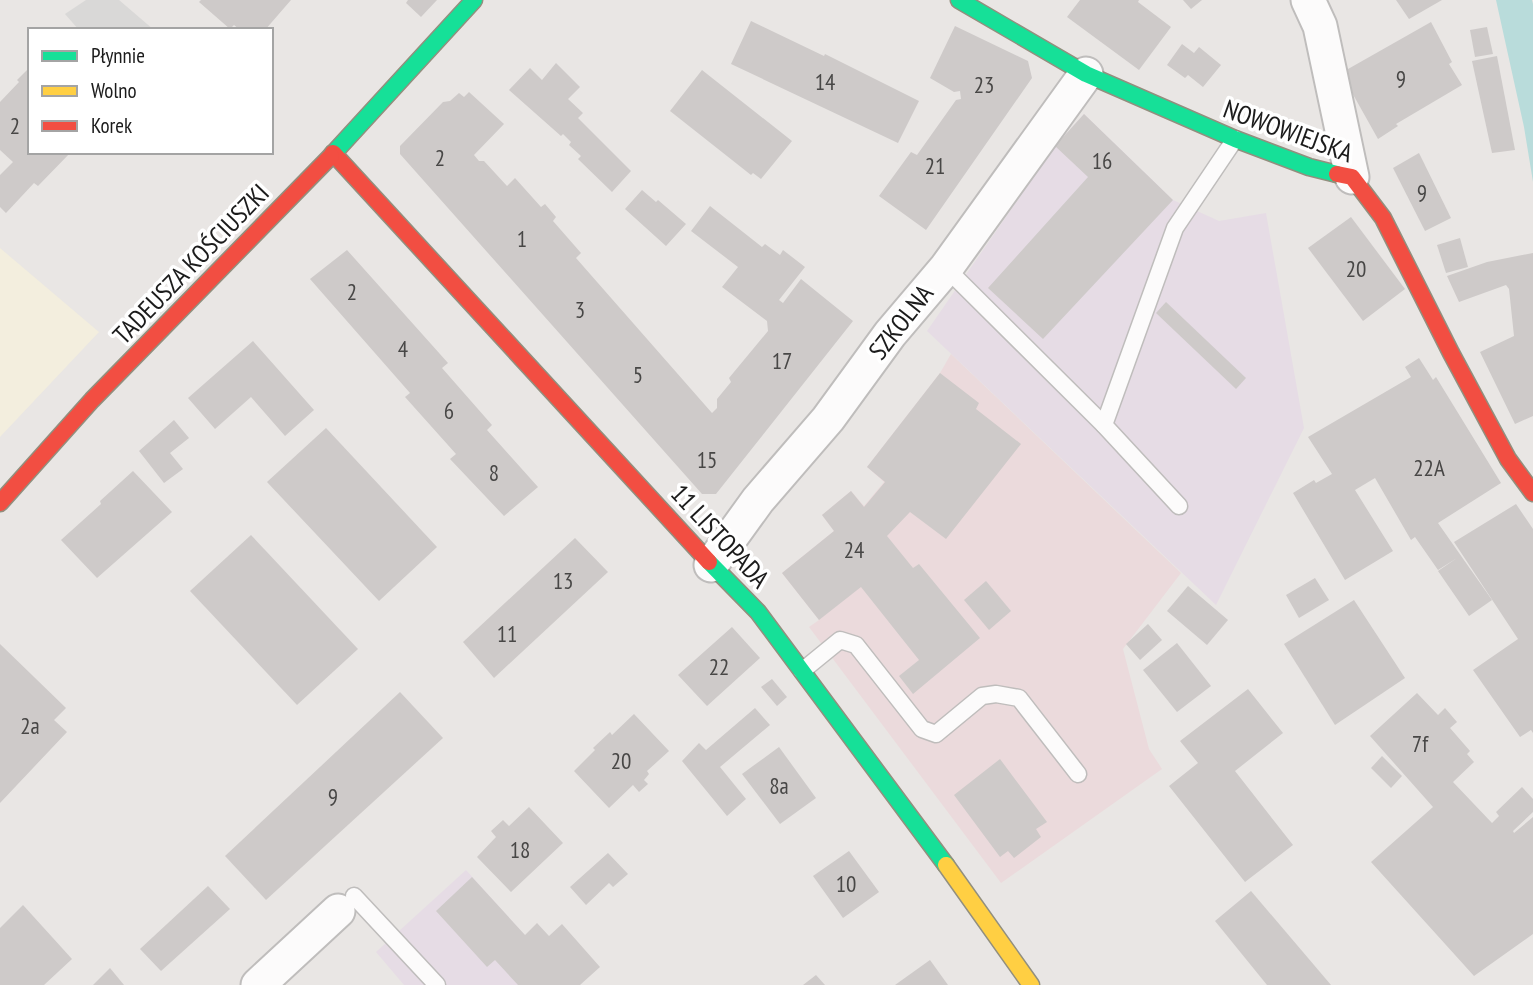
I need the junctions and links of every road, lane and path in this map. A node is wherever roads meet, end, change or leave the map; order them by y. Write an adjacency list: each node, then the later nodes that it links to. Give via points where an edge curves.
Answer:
1 (474, 0): 6 (street, TADEUSZA KOŚCIUSZKI)
2 (959, 0): 4 (street, NOWOWIEJSKA)
3 (1308, 0): 7 (street, via 1320,26)
4 (1086, 74): 5 (street, NOWOWIEJSKA); 8 (street, SZKOLNA)
5 (1235, 139): 7 (street, NOWOWIEJSKA, via 1309,167); 9 (lane, via 1175,228)
6 (333, 153): 11 (street, TADEUSZA KOŚCIUSZKI, via 92,400); 13 (street, 11 LISTOPADA)
7 (1352, 177): 10 (street, NOWOWIEJSKA, via 1383,218 1508,459)
8 (946, 268): 9 (lane); 13 (street, SZKOLNA)
9 (1104, 425): 12 (lane)
10 (1533, 493)
11 (0, 503)
12 (1179, 506)
13 (711, 565): 14 (street, 11 LISTOPADA, via 758,612)
14 (802, 671): 15 (lane, via 840,640 856,645 922,729 936,734 982,696 1019,698); 19 (street, 11 LISTOPADA, via 929,839)
15 (1078, 774)
16 (346, 904): 17 (street); 18 (lane)
17 (258, 985)
18 (437, 985)
19 (1031, 985)

